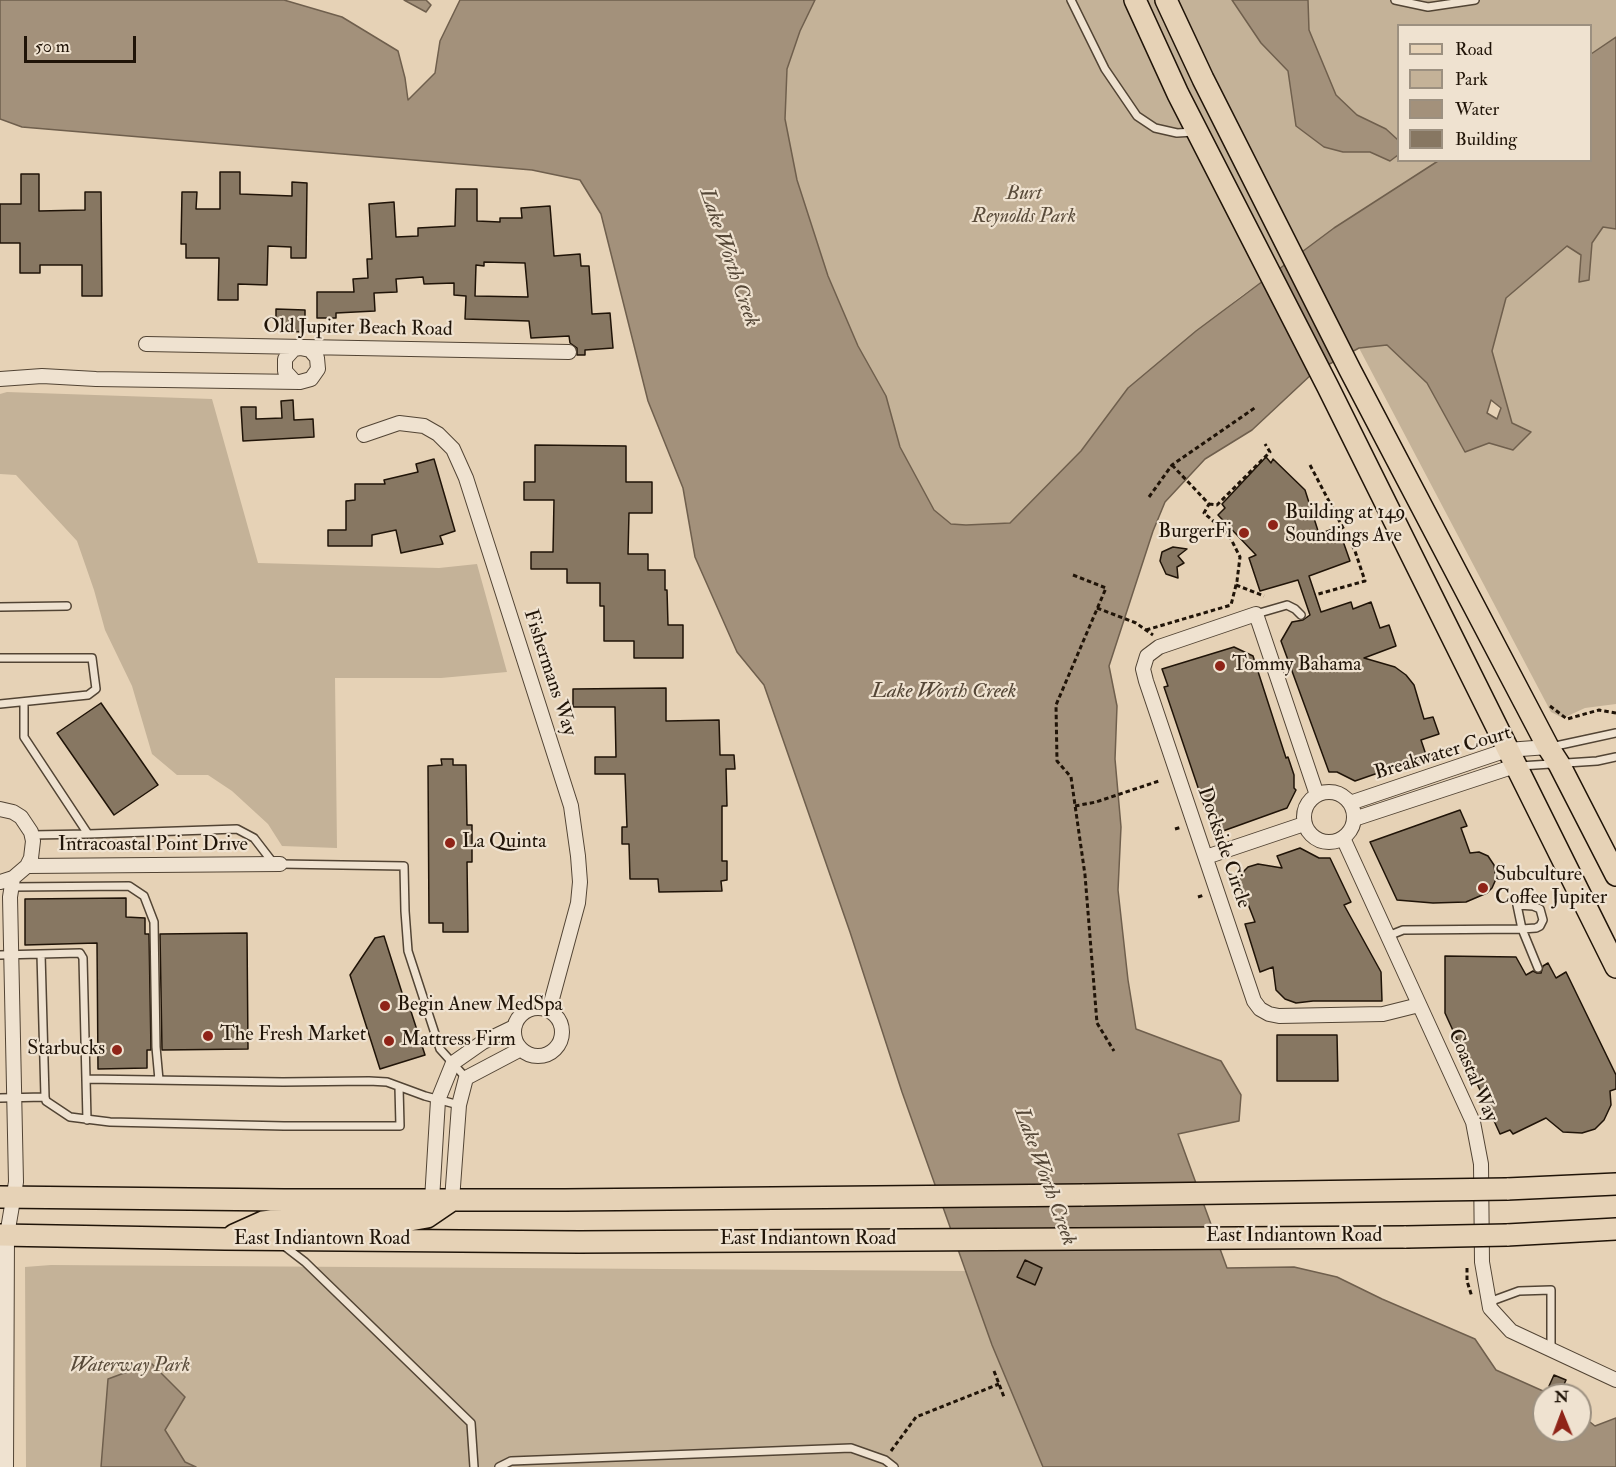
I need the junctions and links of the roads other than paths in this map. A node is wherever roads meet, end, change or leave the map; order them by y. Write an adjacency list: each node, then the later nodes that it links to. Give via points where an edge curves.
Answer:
1 (1071, 0): 6 (lane, via 1105,69 1137,116 1155,128)
2 (1135, 0): 6 (main road)
3 (1167, 0): 21 (main road, via 1350,370)
4 (1395, 0): 5 (lane, via 1428,8)
5 (1475, 0)
6 (1197, 132): 23 (main road)
7 (146, 344): 8 (street, Old Jupiter Beach Road)
8 (300, 348): 9 (street, Old Jupiter Beach Road); 11 (street, via 288,353 284,365); 11 (street, via 314,354 318,369 311,379)
9 (569, 352)
10 (0, 378): 11 (street)
11 (294, 381)
12 (364, 435): 44 (street, Fishermans Way, via 399,423 424,426 453,449 466,478 571,806 579,856 578,903)
13 (67, 606): 14 (lane)
14 (0, 607)
15 (1256, 614): 16 (lane, via 1287,605); 24 (street); 32 (street, Dockside Circle, via 1159,647 1144,663 1146,681)
16 (1301, 615)
17 (0, 658): 18 (lane, via 93,660 94,692)
18 (24, 702): 19 (lane); 29 (lane, via 24,736)
19 (0, 704)
20 (1616, 733): 21 (lane)
21 (1554, 755): 22 (lane, via 1597,761); 23 (street, Breakwater Court); 23 (lane); 35 (main road)
22 (1616, 757)
23 (1511, 758): 25 (street, Breakwater Court); 27 (street, Breakwater Court); 41 (main road)
24 (1317, 795): 25 (street, via 1330,791); 28 (street, via 1308,801)
25 (1350, 803): 27 (street)
26 (0, 809): 30 (street, via 21,817)
27 (1354, 819): 31 (street)
28 (1304, 824): 31 (street, via 1314,838 1323,842); 32 (street)
29 (88, 834): 30 (lane); 33 (lane, via 237,829 254,838)
30 (32, 835): 34 (street, via 33,850)
31 (1343, 838): 38 (street, Coastal Way)
32 (1206, 857): 43 (street, Dockside Circle, via 1260,1010 1279,1016 1383,1014)
33 (277, 864): 34 (street, Intracoastal Point Drive); 47 (lane, via 404,866 408,951 440,1049)
34 (27, 866): 36 (street)
35 (1616, 875)
36 (8, 882): 40 (street); 50 (lane, via 129,886 144,896 154,922)
37 (1522, 928): 37 (lane, via 1540,926 1540,909 1517,905); 38 (lane, via 1403,930); 42 (lane)
38 (1388, 936): 43 (street, Coastal Way)
39 (41, 954): 40 (lane); 49 (lane, via 80,953 83,958); 53 (lane)
40 (5, 955): 52 (street)
41 (1616, 967)
42 (1538, 968)
43 (1419, 1005): 64 (street, Coastal Way, via 1473,1122 1481,1164 1482,1262)
44 (549, 1010): 45 (street, via 528,1010); 46 (street, via 560,1022 558,1046 536,1056)
45 (514, 1027): 46 (street); 47 (street)
46 (521, 1049): 48 (street)
47 (453, 1063): 48 (lane); 54 (street)
48 (466, 1078): 55 (street)
49 (86, 1080): 50 (lane); 56 (lane)
50 (159, 1080): 51 (lane, via 369,1080)
51 (399, 1087): 54 (lane); 56 (lane, via 400,1126)
52 (7, 1097): 53 (lane); 58 (street, via 16,1182)
53 (45, 1097): 56 (lane, via 70,1117)
54 (438, 1100): 55 (lane); 59 (street)
55 (459, 1105): 59 (street)
56 (87, 1120)
57 (1616, 1184): 59 (main road, East Indiantown Road, bridge, via 1507,1189)
58 (7, 1197): 59 (main road, East Indiantown Road); 61 (street)
59 (442, 1200): 62 (main road, via 427,1217 289,1219 263,1222)
60 (1616, 1229): 63 (main road, East Indiantown Road, bridge, via 1406,1237 579,1242)
61 (4, 1235): 62 (main road, East Indiantown Road); 67 (street)
62 (225, 1239): 63 (main road, East Indiantown Road)
63 (277, 1239): 68 (lane, via 471,1423)
64 (1489, 1302): 65 (street, Coastal Way, via 1511,1330); 65 (lane, via 1519,1291 1551,1290)
65 (1551, 1349): 66 (street, Coastal Way)
66 (1616, 1380)
67 (6, 1467)
68 (474, 1467)
69 (499, 1467): 70 (lane, via 511,1461 851,1448)
70 (894, 1467)

